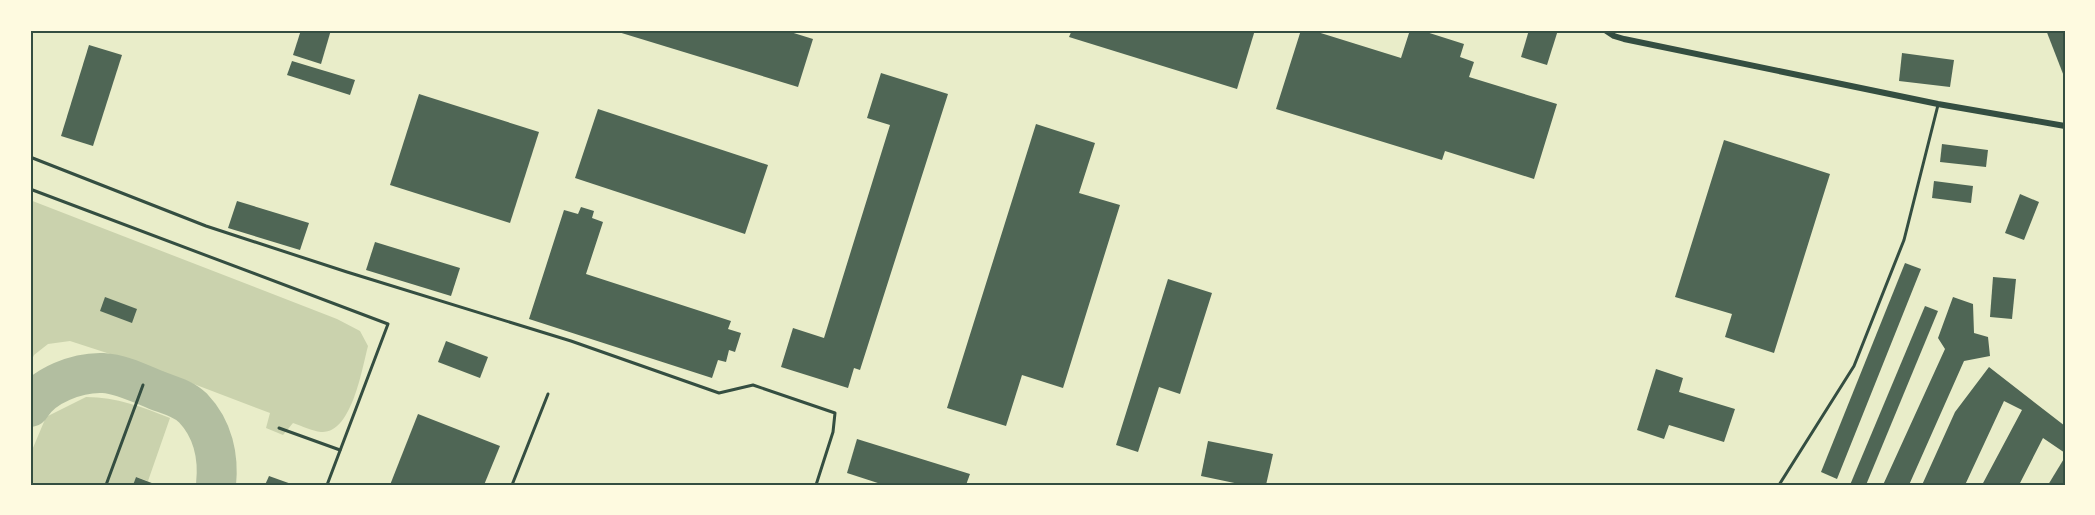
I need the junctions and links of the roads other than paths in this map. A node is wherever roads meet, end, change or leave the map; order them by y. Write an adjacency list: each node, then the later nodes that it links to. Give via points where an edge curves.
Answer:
1 (1605, 30): 2 (street, via 1624,39)
2 (1938, 104): 3 (street); 14 (lane, via 1904,240 1854,366)
3 (2065, 126)
4 (30, 156): 13 (lane, via 206,226 571,341 719,393 753,385 836,413)
5 (30, 189): 9 (lane, via 388,324)
6 (143, 385): 10 (lane)
7 (548, 394): 12 (lane)
8 (279, 428): 9 (lane)
9 (340, 450): 11 (lane)
10 (106, 485)
11 (327, 485)
12 (512, 485)
13 (816, 485)
14 (1779, 485)

